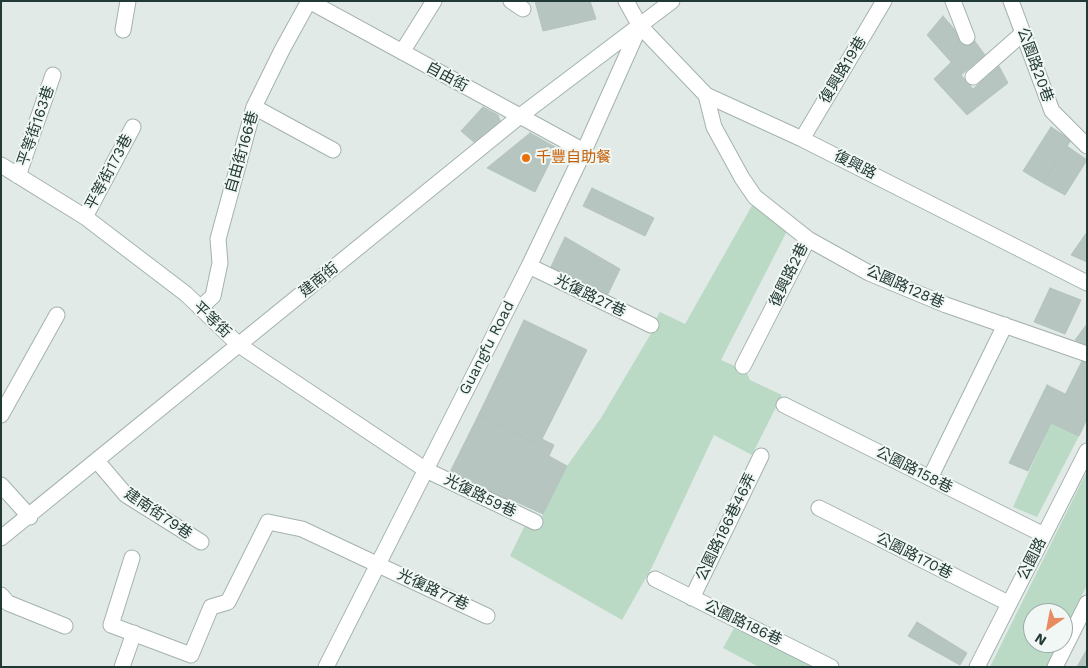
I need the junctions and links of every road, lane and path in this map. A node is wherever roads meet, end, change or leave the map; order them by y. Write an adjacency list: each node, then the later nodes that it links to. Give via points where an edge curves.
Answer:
1 (128, 1): 10 (street)
2 (309, 1): 13 (street, 自由街); 17 (street, 自由街166巷)
3 (434, 1): 13 (street)
4 (626, 1): 9 (street, 復興路)
5 (672, 1): 9 (street, 建南街)
6 (884, 1): 20 (street, 復興路19巷)
7 (953, 1): 12 (street)
8 (1011, 1): 11 (street, 公園路20巷)
9 (640, 26): 16 (street, 復興路); 18 (street, 建南街); 23 (street, Guangfu Road)
10 (123, 30)
11 (1023, 33): 15 (street); 21 (street, 公園路20巷, via 1052,111)
12 (967, 38)
13 (402, 52): 18 (street, 自由街)
14 (53, 75): 25 (street, 平等街163巷)
15 (973, 77)
16 (706, 95): 20 (street, 復興路); 27 (street, 復興路2巷, via 714,127 742,178 756,196)
17 (254, 107): 22 (street); 30 (street, 自由街166巷, via 218,239 220,263 213,296)
18 (520, 116): 23 (street, 自由街); 34 (street, 建南街)
19 (133, 127): 26 (street, 平等街173巷)
20 (802, 139): 29 (street, 復興路)
21 (1087, 146)
22 (333, 150)
23 (584, 151): 28 (street, Guangfu Road)
24 (1, 165): 25 (street, 平等街)
25 (18, 176): 26 (street, 平等街)
26 (85, 217): 30 (street, 平等街)
27 (808, 239): 33 (street, 公園路128巷, via 869,273); 36 (street, 復興路2巷)
28 (529, 266): 32 (street, 光復路27巷); 42 (street, Guangfu Road)
29 (1087, 283)
30 (200, 308): 34 (street, 平等街)
31 (57, 315): 38 (street)
32 (651, 325)
33 (1005, 325): 35 (street, 公園路128巷); 43 (street)
34 (239, 345): 41 (street, 建南街); 42 (street, 平等街)
35 (1087, 354)
36 (743, 366)
37 (784, 405): 43 (street, 公園路158巷)
38 (1, 415)
39 (1087, 451): 48 (street, 公園路)
40 (760, 456): 55 (street, 公園路186巷46弄)
41 (97, 461): 46 (street, 建南街); 50 (street, 建南街79巷, via 126,494)
42 (426, 470): 47 (street, 光復路59巷); 52 (street, Guangfu Road)
43 (930, 478): 48 (street, 公園路158巷)
44 (1, 485): 46 (street)
45 (819, 508): 56 (street, 公園路170巷)
46 (30, 517): 49 (street, 建南街)
47 (535, 522)
48 (1044, 535): 56 (street, 公園路)
49 (1, 538)
50 (201, 542)
51 (132, 558): 60 (street, via 111,625)
52 (379, 564): 58 (street, 光復路77巷); 60 (street, 光復路77巷, via 302,529 268,522 228,602 211,606 191,654); 62 (street, Guangfu Road)
53 (655, 579): 55 (street, 公園路186巷)
54 (1, 595): 59 (street, via 8,603)
55 (692, 598): 63 (street, 公園路186巷)
56 (1008, 603): 64 (street, 公園路)
57 (1087, 603): 65 (street)
58 (487, 616)
59 (65, 626)
60 (134, 634): 61 (street)
61 (122, 667)
62 (326, 667)
63 (831, 667)
64 (977, 667)
65 (1055, 667)

